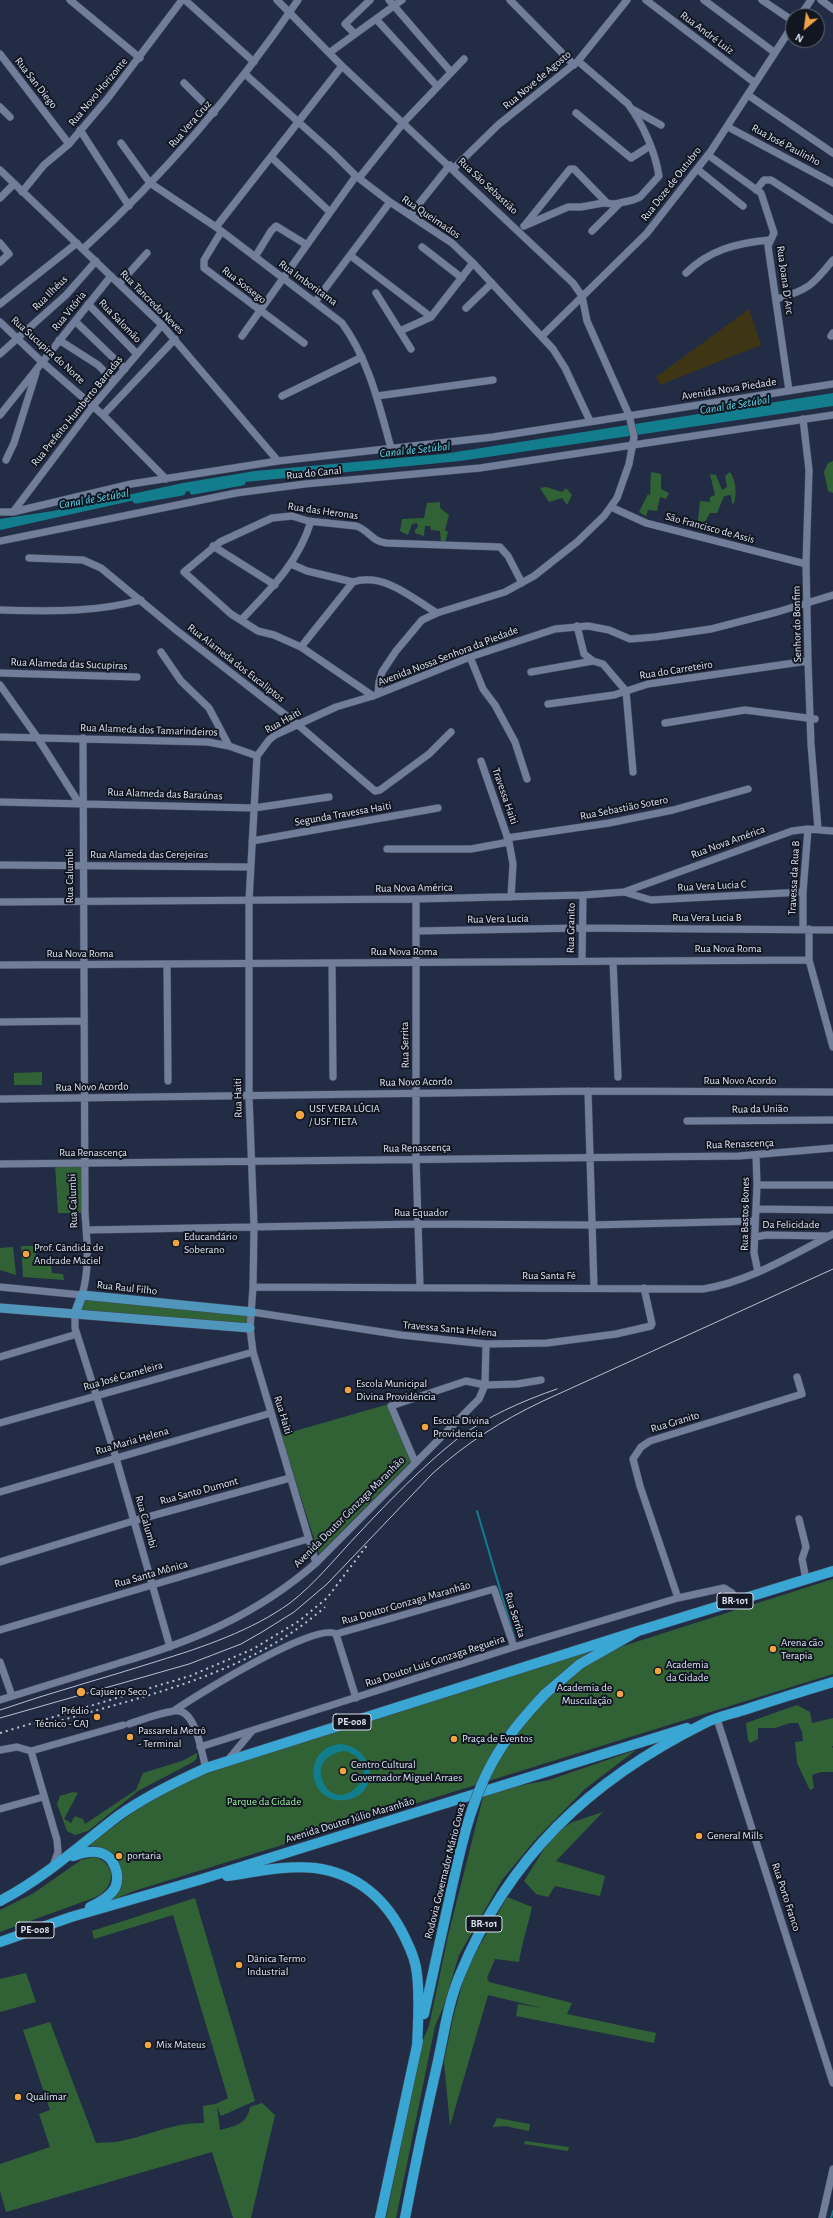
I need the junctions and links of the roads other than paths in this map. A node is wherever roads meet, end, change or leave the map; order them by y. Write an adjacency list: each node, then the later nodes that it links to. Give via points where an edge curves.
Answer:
1 (70, 0): 23 (street)
2 (183, 0): 23 (street, Rua Novo Horizonte); 25 (street)
3 (277, 0): 15 (street, Rua São Sebastião)
4 (298, 0): 15 (street, Rua Vera Cruz)
5 (370, 0): 18 (street, via 345,24)
6 (402, 0): 13 (street)
7 (510, 0): 26 (street)
8 (627, 0): 26 (street, Rua Nove de Agosto)
9 (646, 0): 31 (street, Rua André Luiz)
10 (704, 0): 21 (street)
11 (762, 0): 16 (street)
12 (821, 0): 14 (street)
13 (391, 3): 17 (street); 28 (street)
14 (833, 9)
15 (290, 12): 20 (street, Rua São Sebastião); 25 (street, Rua Vera Cruz)
16 (785, 16)
17 (376, 19): 18 (street); 32 (street)
18 (355, 34): 20 (street)
19 (785, 37): 21 (street, Rua Doze de Outubro)
20 (329, 52): 27 (street, Rua São Sebastião)
21 (774, 52): 31 (street, Rua Doze de Outubro)
22 (0, 54): 45 (street, Rua San Diego)
23 (140, 58): 43 (street, Rua Novo Horizonte)
24 (464, 59): 28 (street)
25 (254, 62): 29 (street, Rua Vera Cruz)
26 (576, 63): 35 (street); 50 (street, Rua Nove de Agosto, via 498,125)
27 (342, 66): 39 (street, Rua São Sebastião); 40 (street)
28 (451, 72): 32 (street)
29 (245, 74): 36 (street, Rua Vera Cruz); 40 (street, Rua Queimados)
30 (184, 83): 36 (street)
31 (755, 83): 33 (street, Rua Doze de Outubro)
32 (437, 86): 39 (street)
33 (748, 96): 42 (street, Rua Doze de Outubro); 47 (street)
34 (0, 107): 38 (street)
35 (632, 109): 41 (street); 46 (street)
36 (214, 113): 54 (street, Rua Vera Cruz)
37 (576, 113): 46 (street, via 631,158)
38 (10, 117)
39 (404, 122): 50 (street, Rua São Sebastião); 53 (street)
40 (298, 123): 49 (street); 53 (street, Rua Queimados)
41 (661, 125)
42 (728, 127): 48 (street, Rua Doze de Outubro); 55 (street, Rua José Paulinho)
43 (80, 130): 45 (street, Rua Novo Horizonte); 63 (street)
44 (121, 143): 54 (street)
45 (69, 144): 58 (street, Rua Novo Horizonte, via 44,165)
46 (650, 146): 62 (street, via 659,176 640,197)
47 (833, 153)
48 (708, 155): 51 (street, Rua Doze de Outubro); 57 (street, Rua Joana D' Arc)
49 (270, 157): 65 (street); 69 (street)
50 (452, 167): 66 (street, Rua Nove de Agosto); 68 (street, Rua São Sebastião)
51 (697, 169): 64 (street); 91 (street, Rua Doze de Outubro, via 642,238)
52 (0, 170): 56 (street, Rua Tancredo Neves)
53 (357, 177): 60 (street, Rua Queimados); 65 (street)
54 (150, 183): 63 (street, Rua Vera Cruz); 69 (street, Rua Imboritama)
55 (833, 183)
56 (14, 184): 58 (street, Rua Tancredo Neves); 59 (street)
57 (756, 190): 67 (street, via 764,180 771,180); 71 (street, Rua Joana D' Arc, via 763,197 774,233)
58 (22, 192): 73 (street, Rua Tancredo Neves)
59 (0, 198)
60 (390, 202): 66 (street, Rua Queimados); 78 (street)
61 (607, 203): 62 (street); 68 (street, via 568,207); 68 (street, via 577,170 572,168 567,170)
62 (618, 204): 70 (street)
63 (129, 206): 76 (street, Rua Vera Cruz)
64 (743, 206)
65 (330, 212): 74 (street)
66 (410, 215): 83 (street, Rua Queimados, via 452,243)
67 (833, 220)
68 (522, 228): 91 (street, Rua São Sebastião)
69 (218, 230): 79 (street, Rua Imboritama); 97 (street, Rua Sossego, via 203,265)
70 (592, 231)
71 (769, 240): 84 (street, via 744,243 714,252); 92 (street, Rua Joana D' Arc)
72 (0, 243): 82 (street, via 8,254)
73 (76, 243): 76 (street, Rua Tancredo Neves); 94 (street)
74 (307, 245): 79 (street, via 276,226); 87 (street)
75 (422, 247): 86 (street)
76 (83, 249): 81 (street, Rua Tancredo Neves)
77 (147, 253): 88 (street)
78 (351, 256): 93 (street); 98 (street)
79 (255, 257): 87 (street, Rua Imboritama)
80 (833, 260): 92 (street, via 812,285)
81 (96, 261): 85 (street, Rua Tancredo Neves); 105 (street, Rua Ilhéus, via 66,295)
82 (0, 262)
83 (473, 263): 86 (street); 89 (street, Rua Queimados)
84 (686, 274)
85 (111, 276): 88 (street, Rua Tancredo Neves); 95 (street, Rua Vitória)
86 (462, 278): 98 (street)
87 (284, 279): 93 (street, Rua Imboritama); 97 (street)
88 (119, 284): 101 (street, Rua Tancredo Neves)
89 (492, 284): 96 (street); 104 (street, Rua Queimados)
90 (376, 293): 102 (street)
91 (582, 296): 104 (street, Rua Doze de Outubro); 125 (street, Rua São Sebastião, via 587,321)
92 (777, 299): 118 (street, Rua Joana D' Arc)
93 (316, 302): 112 (street, Rua Imboritama, via 342,323)
94 (0, 304)
95 (88, 304): 99 (street, Rua Vitória); 111 (street, Rua Salomão)
96 (466, 308)
97 (260, 311): 103 (street); 108 (street, Rua Sossego)
98 (431, 317): 102 (street)
99 (75, 321): 107 (street, Rua Vitória); 114 (street)
100 (0, 322): 105 (street, Rua Sucupira do Norte)
101 (162, 325): 106 (street, Rua Tancredo Neves); 111 (street, Rua Prefeito Humberto Barradas)
102 (400, 331): 109 (street)
103 (242, 336)
104 (542, 336): 127 (street, Rua Queimados, via 565,368)
105 (18, 339): 110 (street, Rua Ilhéus); 113 (street, Rua Sucupira do Norte)
106 (175, 339): 123 (street, Rua Prefeito Humberto Barradas); 131 (street, Rua Tancredo Neves)
107 (59, 340): 113 (street, Rua Vitória); 116 (street, via 98,366)
108 (304, 343)
109 (411, 349)
110 (0, 354)
111 (137, 354): 114 (street, Rua Prefeito Humberto Barradas)
112 (362, 357): 119 (street); 120 (street, Rua Imboritama)
113 (40, 365): 121 (street, Rua Sucupira do Norte); 122 (street, Rua Vitória); 130 (street)
114 (125, 368): 116 (street, Rua Prefeito Humberto Barradas)
115 (493, 380): 120 (street)
116 (114, 381): 121 (street, Rua Prefeito Humberto Barradas)
117 (833, 384): 118 (street, Avenida Nova Piedade)
118 (789, 391): 125 (street, Avenida Nova Piedade)
119 (282, 396)
120 (377, 396): 129 (street, Rua Imboritama)
121 (93, 406): 123 (street, Rua Sucupira do Norte); 135 (street, Rua Prefeito Humberto Barradas)
122 (0, 415)
123 (103, 415): 132 (street, Rua Sucupira do Norte)
124 (833, 415): 126 (street)
125 (629, 416): 127 (street, Rua do Canal); 128 (street, Rua São Sebastião)
126 (803, 419): 128 (street); 141 (street, Senhor do Bonfim, via 810,470)
127 (590, 421): 129 (street, Rua do Canal, via 492,437)
128 (634, 441): 133 (street, via 623,481); 137 (street, Rua do Canal, via 480,468 236,493)
129 (391, 448): 131 (street, Rua do Canal)
130 (6, 460)
131 (278, 461): 132 (street, Rua do Canal)
132 (166, 480): 135 (street, Rua do Canal, via 131,484)
133 (611, 507): 141 (street, São Francisco de Assis, via 646,523); 143 (street, via 577,542)
134 (0, 512): 135 (street, Rua do Canal)
135 (12, 512)
136 (311, 521): 138 (street, Rua das Heronas, via 288,516 272,518 229,536); 140 (street, via 305,540); 143 (street, Rua das Heronas, via 356,526 362,528 372,539 386,543 500,547 508,556)
137 (0, 541)
138 (213, 546): 144 (street); 150 (street, Rua das Heronas, via 184,572 212,599)
139 (29, 558): 146 (street, Rua Alameda dos Eucaliptos, via 89,561)
140 (291, 564): 142 (street, via 307,571); 144 (street)
141 (806, 564): 147 (street, Senhor do Bonfim)
142 (353, 582): 149 (street, via 367,579 386,583); 152 (street)
143 (522, 583): 149 (street, via 497,595)
144 (275, 585): 150 (street)
145 (833, 595): 147 (street, Avenida Nossa Senhora da Piedade)
146 (141, 600): 148 (street, via 81,611); 166 (street, Rua Alameda dos Eucaliptos)
147 (808, 601): 151 (street, Avenida Nossa Senhora da Piedade, via 778,612 711,628 655,637 630,639 599,626); 156 (street, Senhor do Bonfim)
148 (0, 610)
149 (437, 613): 162 (street, via 422,620 396,651 379,678)
150 (240, 620): 152 (street, via 258,631)
151 (577, 626): 154 (street, Avenida Nossa Senhora da Piedade, via 555,629); 155 (street, via 584,654)
152 (301, 647): 162 (street)
153 (161, 652): 171 (street, via 181,681 209,708)
154 (470, 657): 162 (street, Avenida Nossa Senhora da Piedade); 175 (street, via 483,689 495,705 515,742)
155 (593, 661): 157 (street); 161 (street, via 603,664)
156 (808, 661): 161 (street, Rua do Carreteiro, via 648,684); 164 (street, Senhor do Bonfim)
157 (531, 672)
158 (0, 673): 159 (street, Rua Alameda das Sucupiras)
159 (137, 677)
160 (0, 685): 169 (street)
161 (626, 691): 163 (street, Rua do Carreteiro, via 612,696); 174 (street)
162 (376, 695): 166 (street, Rua Haiti, via 336,707)
163 (548, 704)
164 (812, 719): 165 (street, via 745,710); 183 (street, Senhor do Bonfim)
165 (665, 723)
166 (297, 724): 167 (street, Rua Alameda dos Eucaliptos, via 375,791 385,787 415,765); 172 (street, Rua Haiti, via 269,740)
167 (451, 732)
168 (0, 737): 169 (street, Rua Alameda dos Tamarindeiros)
169 (37, 737): 170 (street, Rua Alameda dos Tamarindeiros); 179 (street)
170 (83, 738): 171 (street, Rua Alameda dos Tamarindeiros, via 208,742); 179 (street, Rua Calumbi)
171 (229, 746): 172 (street, Rua Alameda dos Tamarindeiros)
172 (257, 756): 180 (street, Rua Haiti)
173 (481, 761): 185 (street, Travessa Haiti)
174 (633, 772)
175 (527, 779)
176 (748, 789): 185 (street, Rua Sebastião Sotero, via 673,810 608,824)
177 (329, 797): 180 (street, Rua Alameda das Baraúnas)
178 (0, 802): 179 (street, Rua Alameda das Baraúnas)
179 (81, 803): 180 (street, Rua Alameda das Baraúnas); 189 (street, Rua Calumbi)
180 (254, 808): 186 (street, Rua Haiti)
181 (438, 808): 186 (street, Segunda Travessa Haiti)
182 (808, 829): 183 (street, Rua Nova América); 191 (street, Rua Nova América, via 784,834); 192 (street, Travessa da Rua B)
183 (818, 829): 184 (street, Rua Nova América)
184 (833, 831)
185 (508, 840): 187 (street, Rua Sebastião Sotero, via 471,849); 194 (street, via 513,864)
186 (252, 841): 190 (street, Rua Haiti)
187 (387, 849)
188 (0, 865): 189 (street, Rua Alameda das Cerejeiras)
189 (82, 866): 190 (street, Rua Alameda das Cerejeiras); 196 (street, Rua Calumbi)
190 (250, 867): 197 (street, Rua Haiti)
191 (624, 892): 192 (street, Rua Vera Lucia C, via 648,900); 193 (street, Rua Nova América)
192 (803, 892): 200 (street, Travessa da Rua B)
193 (582, 895): 194 (street, Rua Nova América); 199 (street, Rua Granito)
194 (512, 897): 195 (street, Rua Nova América)
195 (416, 899): 197 (street, Rua Nova América); 202 (street, Rua Serrita)
196 (82, 901): 197 (street, Rua Nova América); 198 (street, Rua Nova América); 211 (street, Rua Calumbi)
197 (249, 901): 209 (street, Rua Haiti)
198 (0, 902)
199 (581, 928): 200 (street, Rua Vera Lucia B); 202 (street, Rua Vera Lucia); 204 (street, Rua Granito)
200 (806, 929): 201 (street, Rua Vera Lucia B); 203 (street, Travessa da Rua B)
201 (833, 930)
202 (416, 931): 206 (street, Rua Serrita)
203 (809, 960): 205 (street, Rua Nova Roma); 214 (street, Travessa da Rua B)
204 (582, 961): 205 (street, Rua Nova Roma); 206 (street, Rua Nova Roma)
205 (613, 961): 216 (street)
206 (415, 962): 207 (street, Rua Nova Roma); 220 (street, Rua Serrita)
207 (332, 963): 209 (street, Rua Nova Roma); 215 (street)
208 (167, 964): 209 (street, Rua Nova Roma); 211 (street, Rua Nova Roma); 217 (street)
209 (249, 964): 222 (street, Rua Haiti)
210 (0, 965): 211 (street, Rua Nova Roma)
211 (83, 965): 212 (street, Rua Calumbi)
212 (83, 1020): 213 (street); 221 (street, Rua Calumbi)
213 (0, 1022)
214 (833, 1046)
215 (333, 1077)
216 (618, 1077)
217 (168, 1081)
218 (588, 1091): 219 (street, Rua Novo Acordo); 220 (street, Rua Novo Acordo); 228 (street)
219 (833, 1092)
220 (416, 1093): 222 (street, Rua Novo Acordo); 229 (street, Rua Serrita)
221 (84, 1097): 222 (street, Rua Novo Acordo); 223 (street, Rua Novo Acordo); 232 (street, Rua Calumbi)
222 (248, 1097): 230 (street, Rua Haiti)
223 (0, 1099)
224 (833, 1120): 225 (street, Rua da União)
225 (687, 1121)
226 (833, 1148): 227 (street, Rua Renascença)
227 (756, 1156): 228 (street, Rua Renascença); 233 (street, Rua Bastos Bones)
228 (590, 1158): 229 (street, Rua Renascença); 239 (street)
229 (416, 1159): 230 (street, Rua Renascença); 238 (street, Rua Serrita)
230 (251, 1161): 232 (street, Rua Renascença); 240 (street, Rua Haiti)
231 (0, 1164): 232 (street, Rua Renascença)
232 (84, 1165): 241 (street, Rua Calumbi)
233 (757, 1185): 234 (street); 235 (street, Rua Bastos Bones)
234 (833, 1185)
235 (756, 1209): 236 (street); 237 (street, Rua Bastos Bones)
236 (833, 1210)
237 (756, 1221): 239 (street, Rua Equador); 243 (street, Rua Bastos Bones)
238 (418, 1224): 239 (street, Rua Equador); 240 (street, Rua Equador); 247 (street, Rua Serrita)
239 (592, 1225): 248 (street)
240 (254, 1226): 241 (street, Rua Equador); 246 (street, Rua Haiti)
241 (86, 1230): 250 (street, Rua Calumbi, via 87,1270)
242 (831, 1235): 243 (street, Da Felicidade); 244 (street, Rua Santa Fé)
243 (754, 1237): 244 (street, Rua Bastos Bones)
244 (758, 1272): 249 (street, Rua Santa Fé, via 703,1289)
245 (0, 1287): 250 (street, Rua Raul Filho)
246 (253, 1287): 247 (street, Rua Santa Fé); 252 (street, Rua Haiti)
247 (420, 1287): 248 (street, Rua Santa Fé)
248 (594, 1288): 249 (street, Rua Santa Fé)
249 (644, 1288): 256 (street, Travessa Santa Helena, via 652,1324 647,1328 547,1343)
250 (82, 1296): 252 (main road, Rua Raul Filho); 253 (main road, Rua Calumbi)
251 (0, 1308): 253 (main road)
252 (252, 1312): 254 (street, Rua Haiti); 256 (street, Travessa Santa Helena, via 401,1336)
253 (75, 1314): 254 (main road); 255 (street, Rua Calumbi)
254 (250, 1328): 257 (street, Rua Haiti)
255 (77, 1334): 258 (street); 262 (street, Rua Calumbi)
256 (486, 1344): 261 (street)
257 (253, 1352): 262 (street, Rua José Gameleira); 263 (street, Rua Haiti)
258 (0, 1357)
259 (797, 1377): 278 (street, Rua Granito, via 802,1394 650,1441 635,1455 633,1460 640,1486)
260 (541, 1380): 261 (street)
261 (486, 1385): 266 (street, Avenida Doutor Gonzaga Maranhão, via 479,1398); 266 (street, via 469,1380 391,1406)
262 (96, 1395): 264 (street, Rua José Gameleira); 265 (street, Rua Calumbi)
263 (271, 1413): 265 (street, Rua Maria Helena); 267 (street, Rua Haiti)
264 (0, 1423)
265 (116, 1458): 268 (street, Rua Maria Helena); 270 (street, Rua Calumbi)
266 (415, 1462): 273 (street, Avenida Doutor Gonzaga Maranhão)
267 (290, 1478): 270 (street, Rua Santo Dumont); 271 (street, Rua Haiti)
268 (0, 1492)
269 (800, 1519): 275 (street, via 806,1548 802,1559)
270 (134, 1521): 272 (street, Rua Santo Dumont); 276 (street, Rua Calumbi)
271 (308, 1539): 273 (street, Rua Haiti); 276 (street, Rua Santa Mônica)
272 (0, 1562)
273 (316, 1563): 283 (street, Avenida Doutor Gonzaga Maranhão, via 296,1580 229,1623)
274 (833, 1571): 275 (highway, Rodovia Governador Mário Covas / BR-101)
275 (806, 1579): 279 (highway, Rodovia Governador Mário Covas / BR-101)
276 (152, 1585): 280 (street, Rua Santa Mônica); 283 (street, Rua Calumbi)
277 (494, 1589): 282 (street, Rua Doutor Gonzaga Maranhão); 284 (street, Rua Serrita)
278 (678, 1598): 279 (street, Rua Doutor Luis Gonzaga Regueira, via 724,1588 732,1593); 284 (street, Rua Doutor Luis Gonzaga Regueira)
279 (736, 1601): 281 (highway, Rodovia Governador Mário Covas / BR-101)
280 (0, 1630)
281 (638, 1631): 297 (highway, PE-008); 309 (highway, Rodovia Governador Mário Covas / BR-101, bridge, via 580,1664 545,1694 502,1746 477,1796 462,1846)
282 (336, 1634): 288 (street); 290 (street, Rua Doutor Gonzaga Maranhão, via 326,1632 278,1651)
283 (170, 1647): 287 (street, Avenida Doutor Gonzaga Maranhão)
284 (514, 1647): 288 (street, Rua Doutor Luis Gonzaga Regueira)
285 (0, 1662): 287 (street)
286 (833, 1682): 291 (highway, BR-101)
287 (12, 1696): 289 (street, Avenida Doutor Gonzaga Maranhão)
288 (356, 1698): 293 (street, Rua Doutor Luis Gonzaga Regueira)
289 (0, 1700)
290 (175, 1710): 294 (street, via 184,1712 191,1718); 296 (street)
291 (717, 1718): 292 (highway, BR-101); 310 (street, Rua Porto Franco)
292 (706, 1722): 303 (highway, Avenida Doutor Júlio Maranhão / PE-008); 313 (highway, BR-101, via 628,1766 569,1814 536,1848 499,1898 459,1979 448,2015)
293 (252, 1731): 294 (street, Rua Doutor Luis Gonzaga Regueira); 297 (street)
294 (200, 1747): 298 (street)
295 (0, 1750): 296 (street, via 17,1747)
296 (31, 1751): 299 (street)
297 (228, 1761): 298 (highway, PE-008)
298 (206, 1768): 301 (highway, PE-008, via 141,1800)
299 (44, 1796): 300 (street); 302 (street, via 58,1847 57,1858)
300 (0, 1809)
301 (64, 1860): 302 (highway, PE-008); 307 (highway, via 90,1851 100,1852 110,1858 118,1874 114,1889 108,1897)
302 (51, 1870): 304 (highway, PE-008)
303 (199, 1880): 307 (highway, Avenida Doutor Júlio Maranhão / PE-008); 309 (highway, via 315,1868 346,1876 373,1894 384,1903 396,1919 417,1973)
304 (22, 1889): 305 (main road); 306 (highway, PE-008)
305 (0, 1896)
306 (0, 1901)
307 (70, 1917): 308 (highway, Avenida Doutor Júlio Maranhão / PE-008)
308 (0, 1942)
309 (417, 2047): 312 (highway, Rodovia Governador Mário Covas / BR-101)
310 (833, 2083)
311 (833, 2169): 314 (street)
312 (380, 2218)
313 (404, 2218)
314 (822, 2218)

